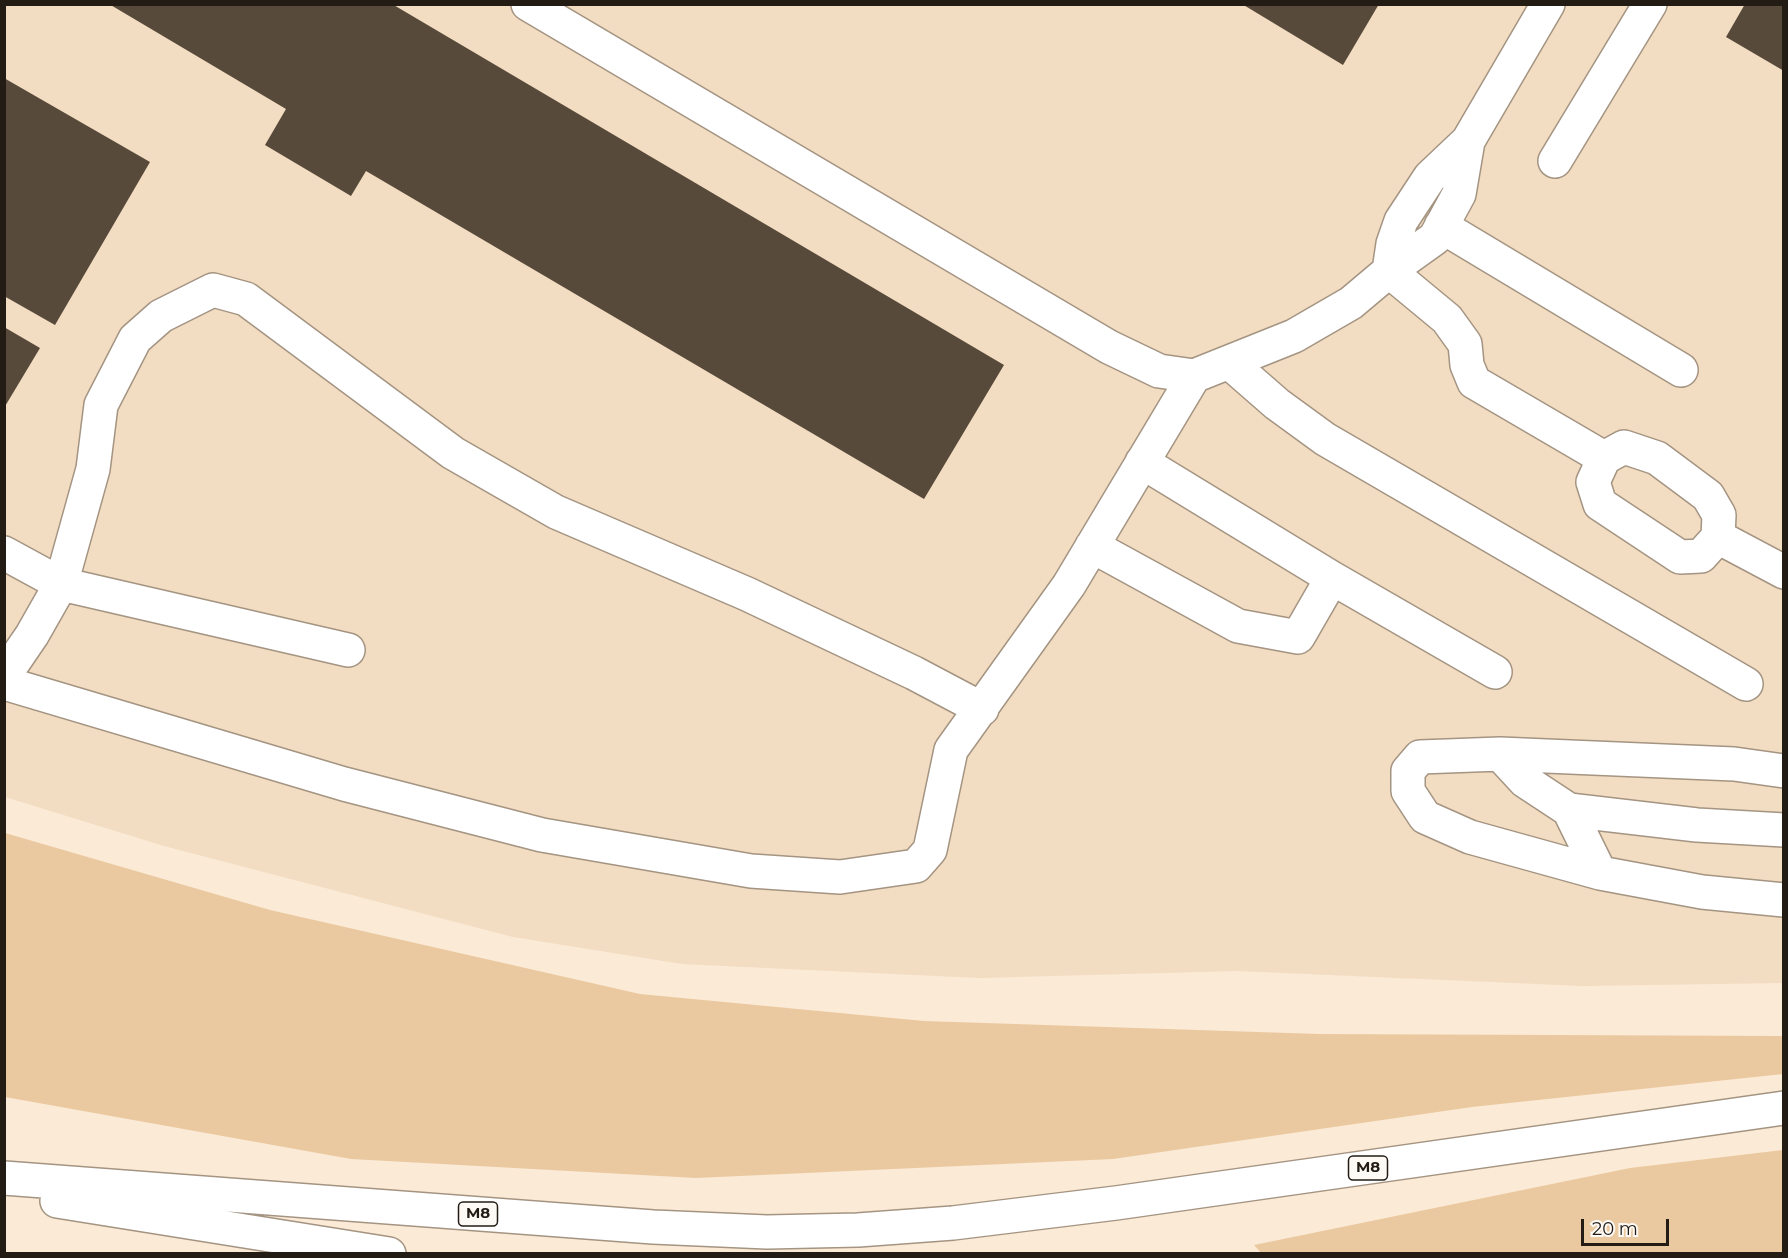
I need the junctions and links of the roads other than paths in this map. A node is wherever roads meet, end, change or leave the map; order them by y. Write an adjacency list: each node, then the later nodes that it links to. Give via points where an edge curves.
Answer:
1 (528, 4): 10 (main road, via 1109,347 1159,371)
2 (1548, 4): 4 (main road)
3 (1650, 4): 5 (main road)
4 (1468, 141): 6 (main road, via 1459,194); 7 (main road, via 1430,177 1401,221)
5 (1555, 161)
6 (1441, 226): 7 (main road, via 1435,238); 9 (main road)
7 (1389, 271): 8 (main road, via 1342,308 1294,336); 11 (main road, via 1447,319 1465,344 1474,382)
8 (1230, 363): 10 (main road); 23 (main road, via 1325,439)
9 (1681, 370)
10 (1194, 376): 12 (main road)
11 (1604, 458): 13 (main road, via 1624,447 1657,458 1708,496 1719,515); 13 (main road, via 1593,482 1600,504 1680,557 1701,556)
12 (1142, 462): 14 (main road); 17 (main road)
13 (1718, 537): 16 (main road)
14 (1092, 546): 17 (main road, via 1238,626 1298,637); 24 (main road)
15 (4, 553): 18 (main road)
16 (1784, 572)
17 (1332, 578): 20 (main road)
18 (61, 584): 19 (main road); 21 (main road); 24 (main road, via 93,469 100,405 135,339 161,316 213,290 246,299 453,453 556,512 747,594 914,673)
19 (348, 650)
20 (1495, 672)
21 (4, 676)
22 (4, 683): 24 (main road, via 344,784 542,835 751,871 840,877 916,866 930,850 951,750)
23 (1746, 684)
24 (982, 710)
25 (1500, 754): 26 (main road, via 1734,764); 27 (main road, via 1525,782); 29 (main road, via 1420,758 1408,771 1408,791 1425,817 1461,833)
26 (1784, 771)
27 (1569, 810): 28 (main road, via 1697,825); 29 (main road)
28 (1784, 830)
29 (1600, 873): 30 (main road, via 1702,892)
30 (1784, 900)
31 (1784, 1108): 32 (main road, M8, via 1116,1203 858,1230 767,1232 652,1227)
32 (4, 1178)
33 (4, 1192): 34 (main road)
34 (389, 1254)

